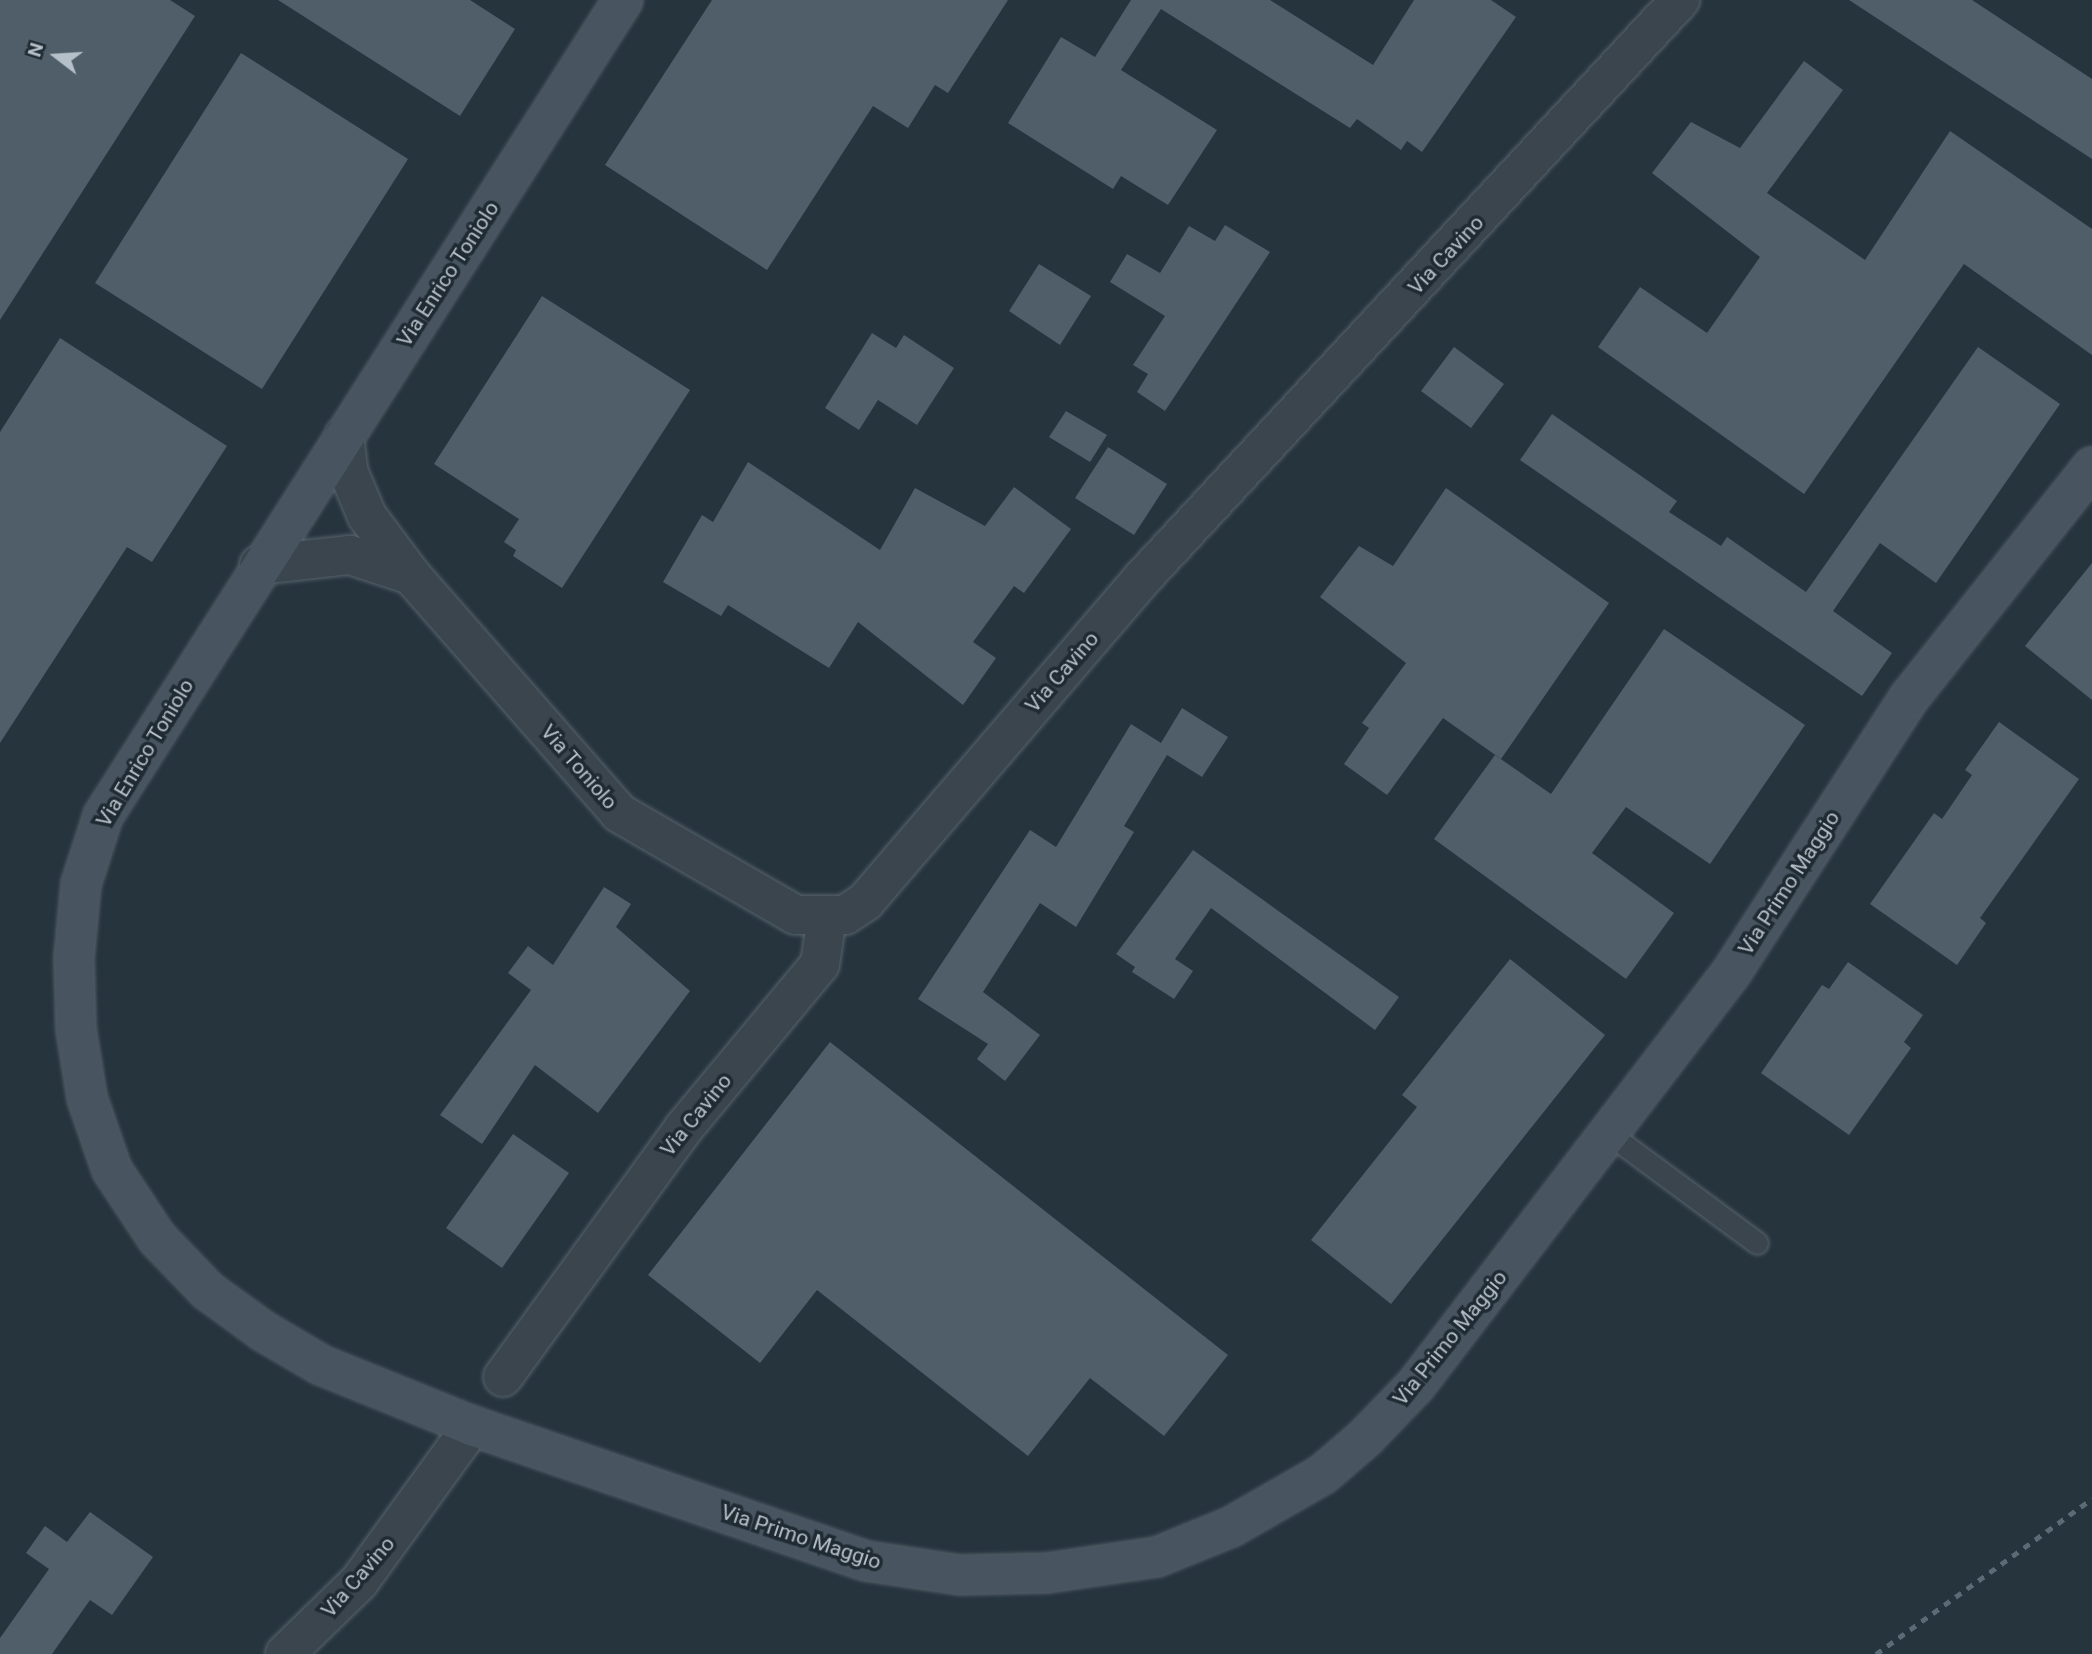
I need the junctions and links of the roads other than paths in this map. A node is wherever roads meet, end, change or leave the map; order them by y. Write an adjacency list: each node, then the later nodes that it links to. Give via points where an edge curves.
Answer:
1 (623, 0): 3 (street, Via Enrico Toniolo)
2 (1680, 0): 7 (street, Via Cavino, via 1139,582 864,902 845,915)
3 (344, 436): 5 (street, Via Enrico Toniolo); 6 (street, Via Toniolo, via 348,471 367,516)
4 (2092, 467): 8 (street, Via Primo Maggio, via 1909,698 1731,973)
5 (259, 565): 6 (street, via 350,555); 11 (street, Via Enrico Toniolo, via 103,816 81,884 74,958 76,1029 87,1098 112,1170 157,1238 208,1291 321,1365)
6 (411, 575): 7 (street, Via Toniolo, via 619,813 796,915)
7 (827, 917): 10 (street, Via Cavino, via 820,964 683,1129)
8 (1608, 1133): 9 (lane); 11 (street, Via Primo Maggio, via 1416,1385 1365,1438 1323,1474 1289,1494 1230,1527 1157,1557 1047,1573 960,1575 866,1561)
9 (1757, 1244)
10 (503, 1377)
11 (472, 1426): 12 (street, Via Cavino, via 359,1582)
12 (285, 1654)

